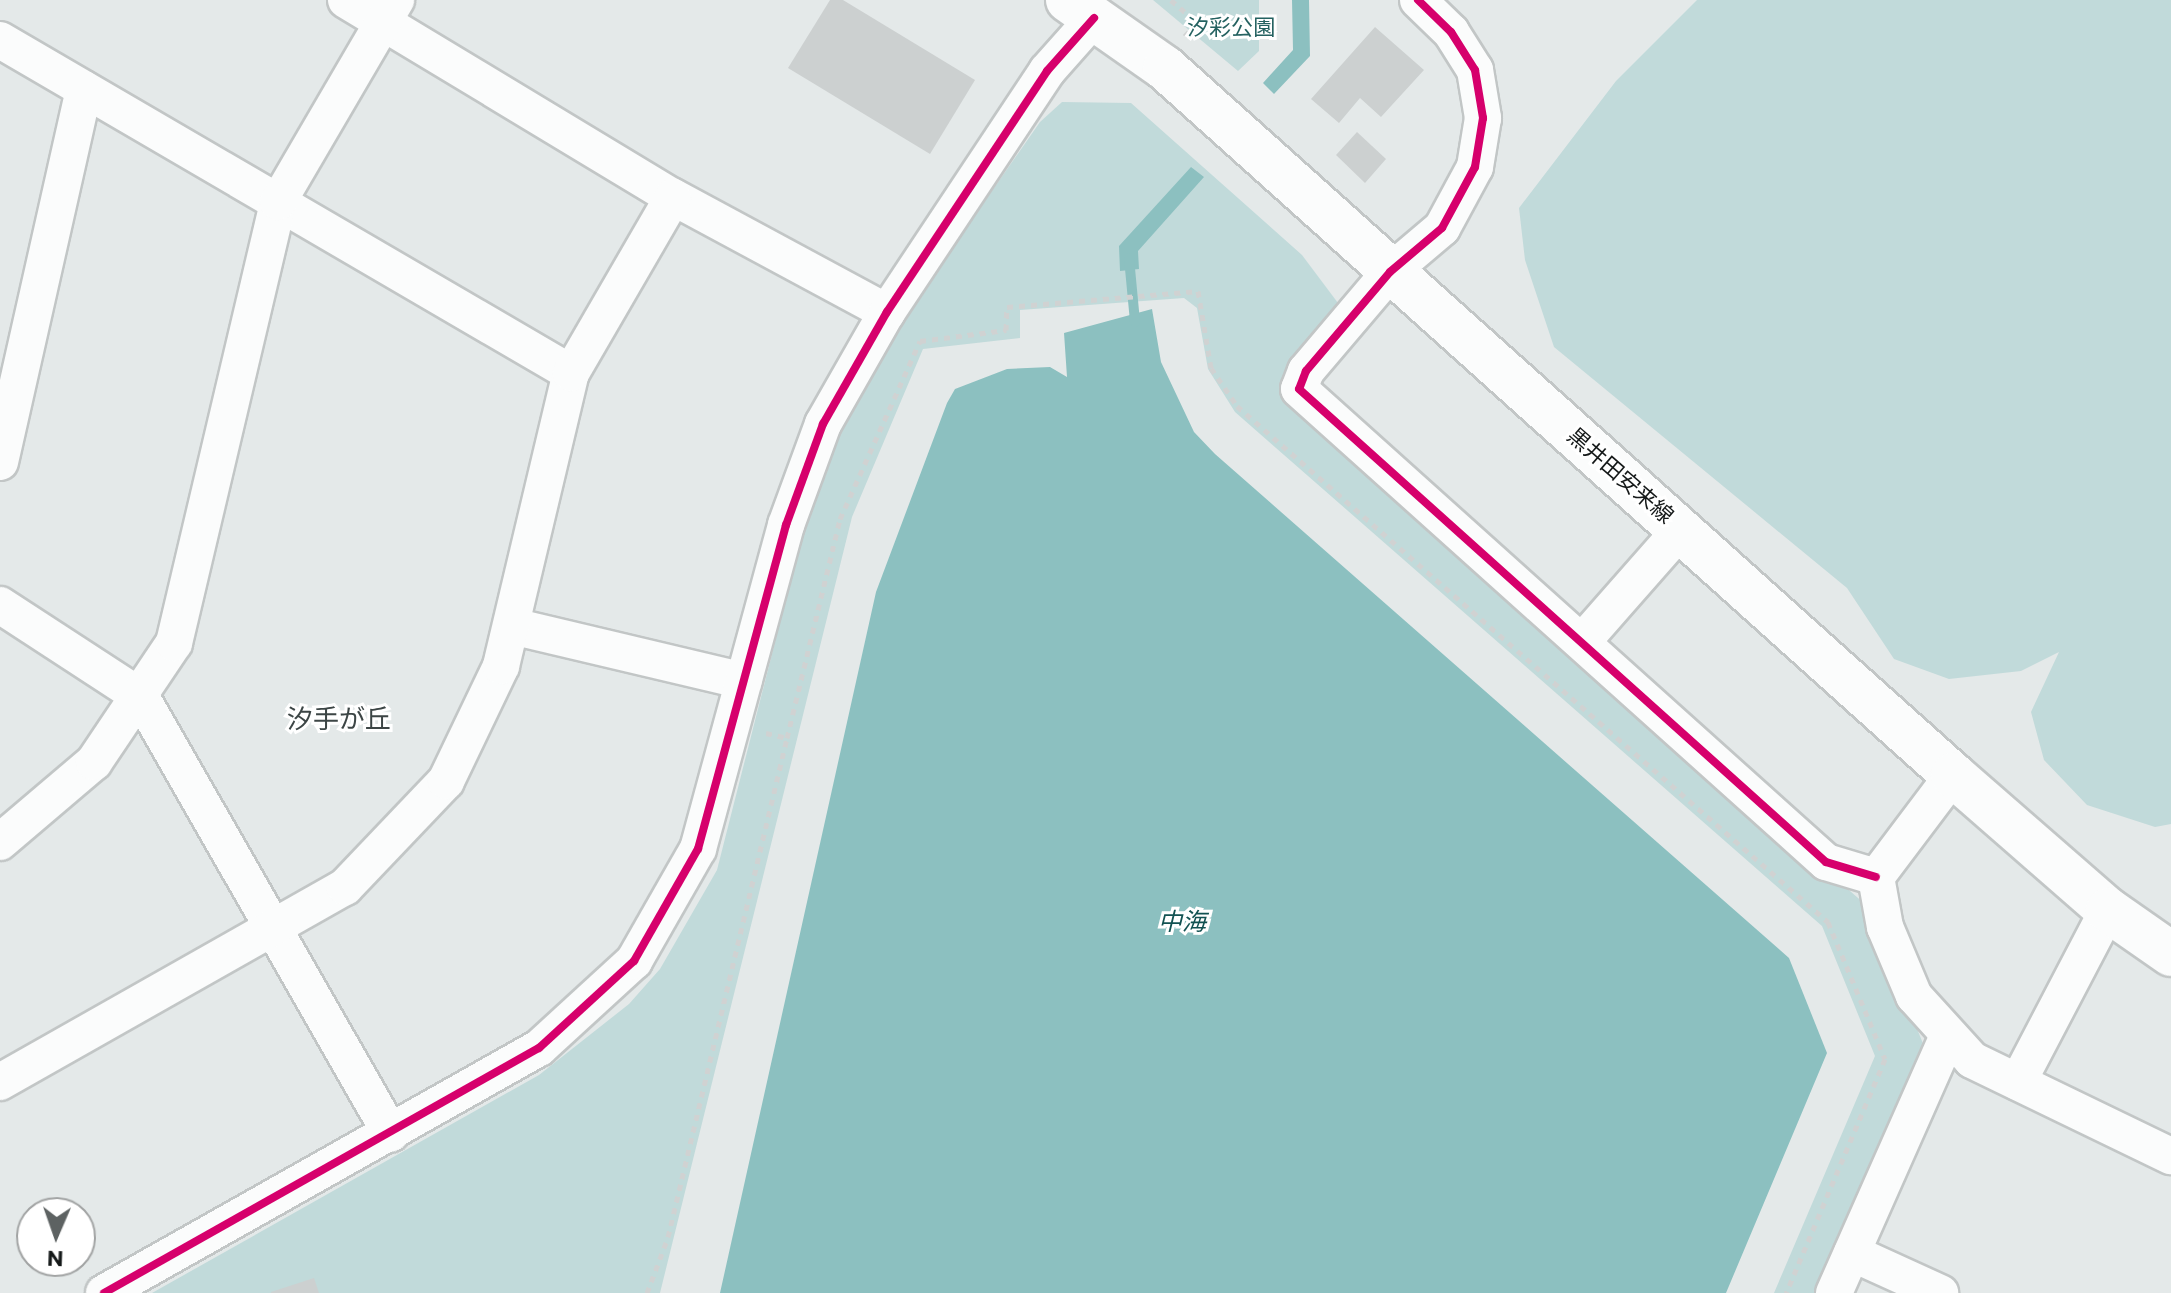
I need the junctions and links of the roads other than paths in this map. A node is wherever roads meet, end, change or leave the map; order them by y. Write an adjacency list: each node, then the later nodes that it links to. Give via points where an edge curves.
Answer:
1 (346, 0): 4 (street)
2 (1418, 0): 9 (street, via 1451,32 1475,70 1483,118 1475,167 1442,228)
3 (1081, 9): 9 (main road, 黒井田安来線, via 1165,68); 10 (street, via 1047,71)
4 (389, 11): 7 (street); 8 (street)
5 (0, 40): 6 (street)
6 (84, 89): 8 (street); 12 (street)
7 (673, 197): 10 (street); 11 (street)
8 (278, 202): 11 (street); 18 (street, via 191,593 174,643)
9 (1390, 272): 13 (main road, 黒井田安来線); 16 (street, via 1306,371 1299,389)
10 (887, 312): 17 (street, via 804,469)
11 (571, 373): 15 (street)
12 (0, 462)
13 (1682, 528): 16 (street); 19 (main road, 黒井田安来線)
14 (0, 605): 18 (street)
15 (512, 626): 17 (street); 23 (street, via 490,700 446,781 345,887)
16 (1582, 642): 21 (street, via 1826,862)
17 (744, 681): 28 (street, via 693,861 634,961 539,1048)
18 (141, 697): 20 (street, via 94,762); 23 (street)
19 (1953, 775): 21 (street); 22 (main road, 黒井田安来線)
20 (0, 842)
21 (1876, 877): 25 (street, via 1885,927 1914,996)
22 (2108, 910): 24 (main road, 黒井田安来線); 27 (street)
23 (273, 929): 26 (street); 28 (street)
24 (2171, 954)
25 (1947, 1038): 27 (street); 30 (street)
26 (0, 1082)
27 (2018, 1082): 29 (street)
28 (391, 1134): 31 (street)
29 (2171, 1156)
30 (1852, 1253): 32 (street); 33 (street)
31 (104, 1293)
32 (1834, 1293)
33 (1940, 1293)

